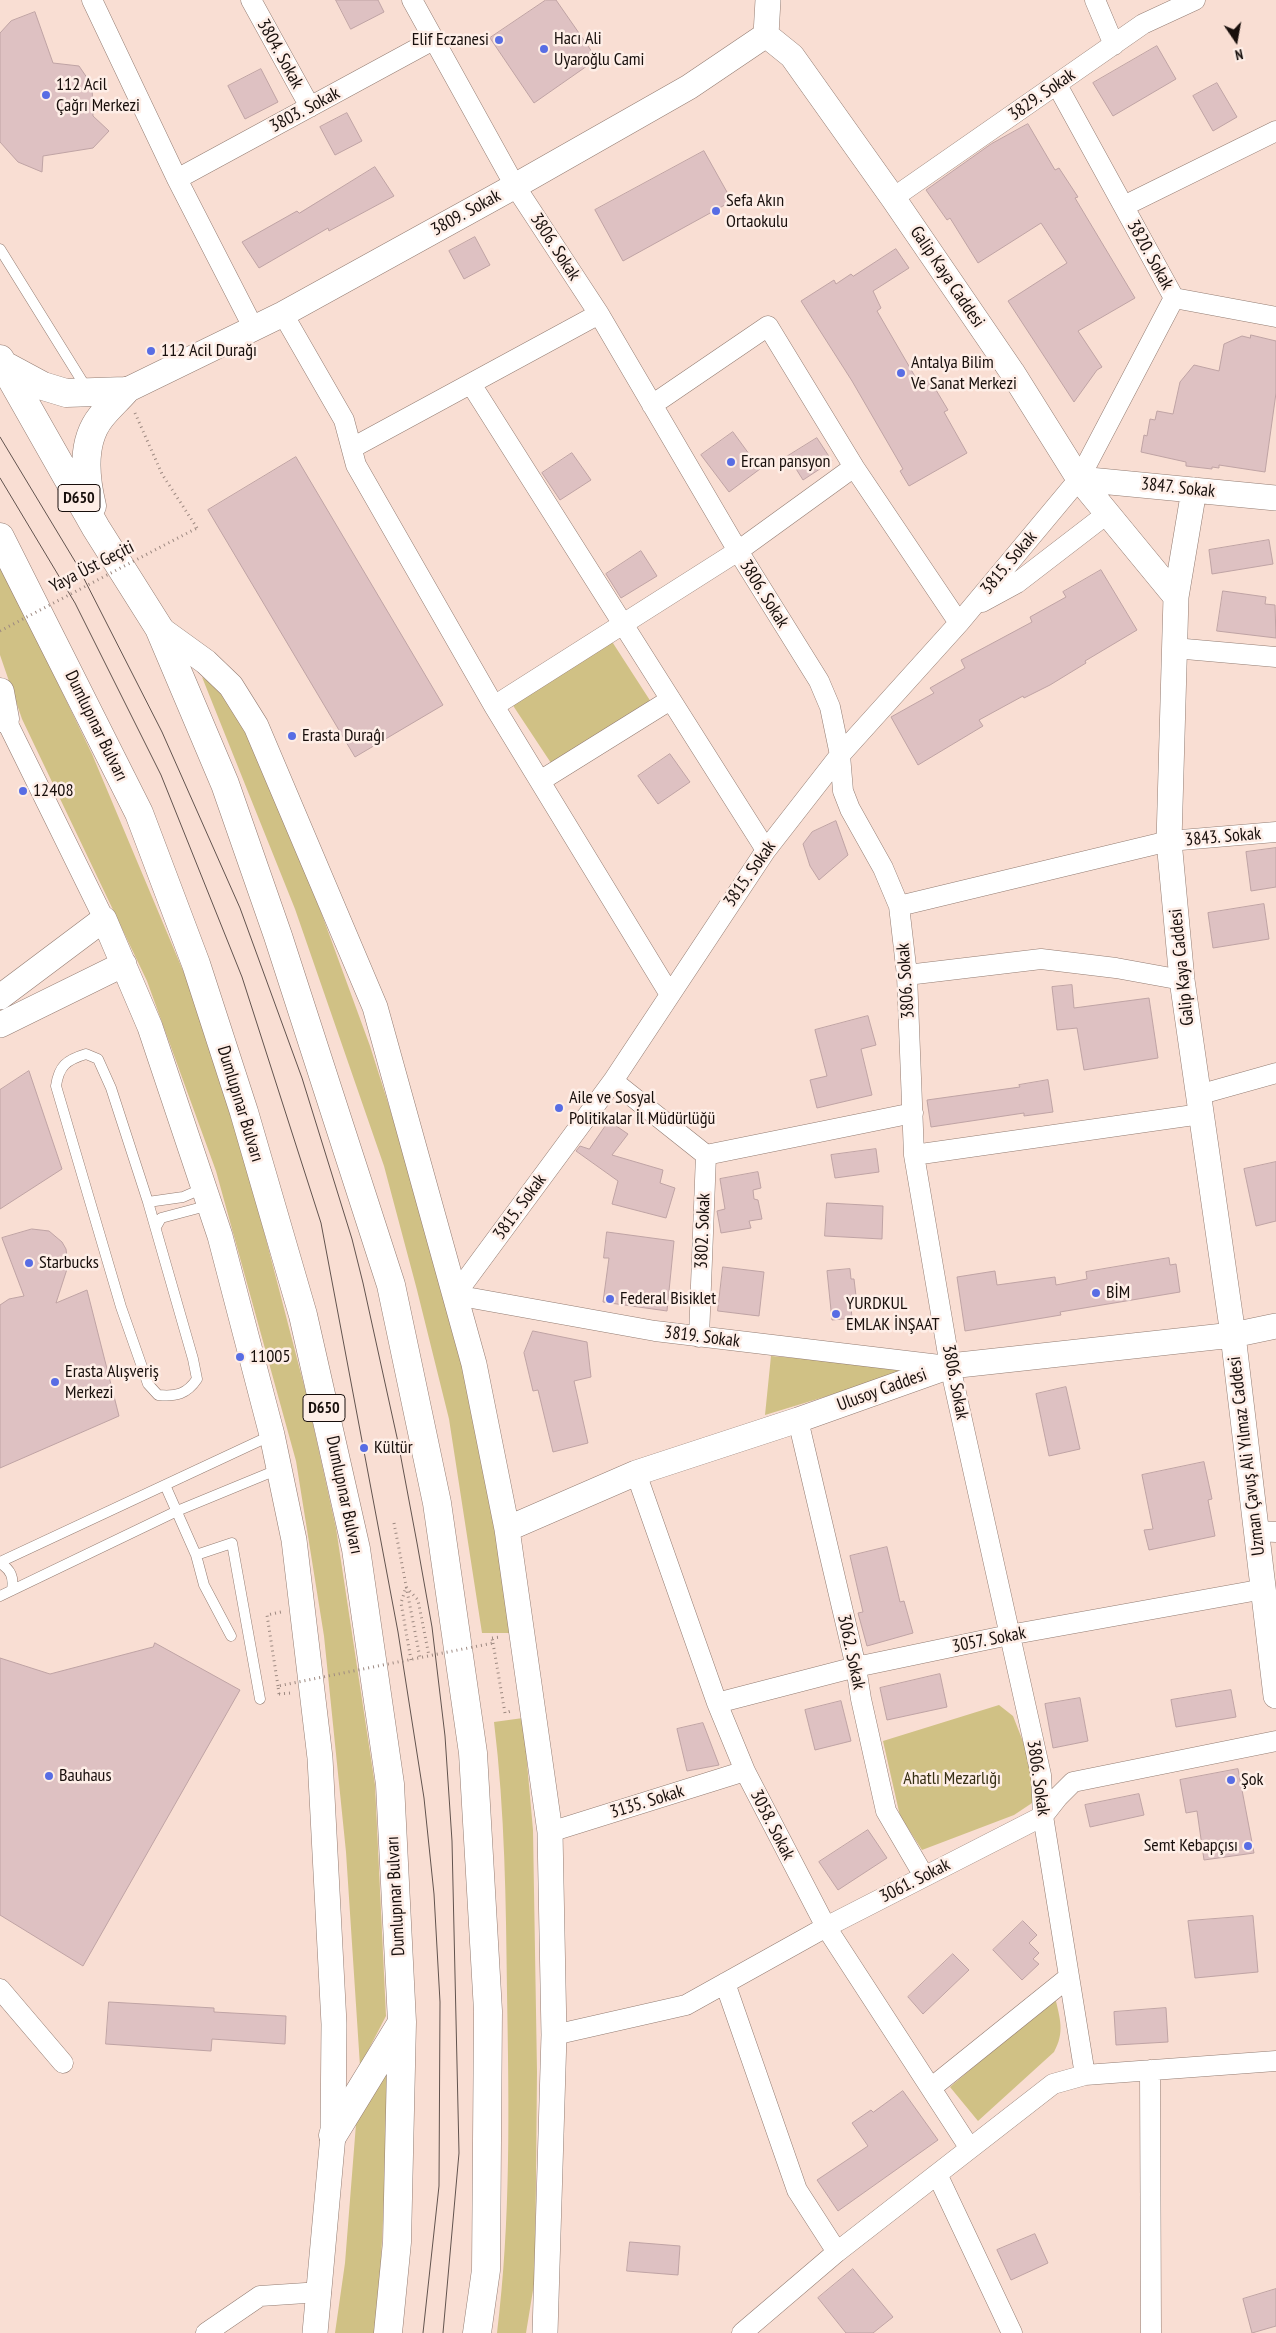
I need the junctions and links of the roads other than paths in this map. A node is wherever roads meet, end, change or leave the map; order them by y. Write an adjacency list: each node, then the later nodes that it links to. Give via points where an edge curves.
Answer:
1 (251, 0): 11 (street, 3804. Sokak)
2 (412, 0): 8 (street, 3806. Sokak)
3 (768, 0): 7 (street)
4 (1095, 0): 9 (street)
5 (1195, 0): 9 (street, 3829. Sokak, via 1143,24)
6 (98, 2): 13 (street)
7 (766, 35): 14 (street, 3809. Sokak, via 689,87); 15 (street, Galip Kaya Caddesi, via 792,56)
8 (433, 40): 11 (street, 3803. Sokak); 14 (street, 3806. Sokak)
9 (1114, 44): 10 (street, 3829. Sokak)
10 (1057, 85): 15 (street, 3829. Sokak); 16 (street, 3820. Sokak)
11 (310, 107): 13 (street, 3803. Sokak)
12 (1276, 131): 16 (street)
13 (177, 179): 22 (street)
14 (514, 186): 19 (street, 3809. Sokak); 20 (street, 3806. Sokak)
15 (893, 198): 30 (street, Galip Kaya Caddesi, via 1012,372)
16 (1124, 206): 18 (street, 3820. Sokak)
17 (0, 249): 26 (lane)
18 (1174, 298): 21 (street); 30 (street, 3820. Sokak)
19 (283, 314): 22 (street, 3809. Sokak); 28 (street, via 344,420)
20 (599, 314): 24 (street); 27 (street, 3806. Sokak)
21 (1276, 317)
22 (254, 329): 25 (street, 3809. Sokak)
23 (2, 362): 26 (highway, via 43,386 66,393); 34 (highway, D650)
24 (471, 384): 28 (street); 40 (street)
25 (125, 391): 26 (highway); 34 (highway, via 100,418 89,443 85,476)
26 (90, 393)
27 (652, 404): 29 (street, via 768,326); 36 (street, 3806. Sokak)
28 (352, 448): 46 (street, via 356,465)
29 (854, 466): 36 (street); 39 (street)
30 (1079, 478): 31 (street, 3847. Sokak); 33 (street, Galip Kaya Caddesi); 38 (street, 3815. Sokak)
31 (1194, 490): 32 (street, 3847. Sokak); 37 (street, Galip Kaya Caddesi)
32 (1276, 498)
33 (1108, 513): 37 (street, Galip Kaya Caddesi); 38 (street, via 1017,583)
34 (96, 528): 41 (highway, D650)
35 (0, 537): 104 (highway, Dumlupınar Bulvarı / D650, via 139,813 196,964 244,1112 303,1315 356,1549 390,1784)
36 (738, 551): 40 (street); 48 (street, 3806. Sokak, via 818,681 830,707)
37 (1176, 597): 42 (street, Galip Kaya Caddesi)
38 (973, 607): 39 (street, 3815. Sokak)
39 (959, 623): 48 (street, 3815. Sokak)
40 (622, 624): 45 (street); 46 (street)
41 (159, 628): 71 (street, via 206,662 231,686 256,726 375,1007); 119 (highway, D650, via 225,784 278,936 391,1285 437,1503 473,1753 488,2010 486,2270)
42 (1174, 648): 43 (street); 51 (street, Galip Kaya Caddesi)
43 (1276, 657)
44 (0, 692): 47 (highway)
45 (670, 700): 49 (street); 52 (street)
46 (494, 706): 49 (street)
47 (3, 714): 54 (street)
48 (840, 755): 52 (street, 3815. Sokak); 53 (street, 3806. Sokak, via 843,791 850,809 883,868)
49 (540, 781): 58 (street)
50 (1276, 832): 51 (street, 3843. Sokak)
51 (1169, 841): 53 (street, 3843. Sokak); 57 (street, Galip Kaya Caddesi)
52 (766, 850): 58 (street, 3815. Sokak)
53 (899, 906): 56 (street, 3806. Sokak)
54 (104, 919): 55 (street); 59 (street)
55 (124, 964): 60 (street); 67 (street, via 150,1027)
56 (907, 976): 57 (street, via 1041,959); 64 (street, 3806. Sokak)
57 (1182, 980): 63 (street, Galip Kaya Caddesi)
58 (669, 993): 62 (street, 3815. Sokak)
59 (0, 997)
60 (0, 1025)
61 (1276, 1073): 63 (street)
62 (613, 1081): 65 (street); 71 (street, 3815. Sokak)
63 (1200, 1105): 66 (street); 73 (street, Galip Kaya Caddesi)
64 (914, 1113): 65 (street); 66 (street, 3806. Sokak)
65 (706, 1155): 74 (street, 3802. Sokak)
66 (914, 1155): 75 (street, 3806. Sokak)
67 (201, 1178): 68 (lane, via 198,1190 183,1197); 69 (street)
68 (148, 1202): 70 (lane); 70 (lane, via 98,1058 86,1054 75,1057 58,1073 56,1086 121,1307 148,1384 158,1395 168,1396 190,1390 197,1379)
69 (210, 1206): 70 (lane, via 161,1218); 77 (street)
70 (156, 1227)
71 (455, 1295): 74 (street, 3819. Sokak); 82 (street, via 474,1364)
72 (1276, 1326): 73 (street, Ulusoy Caddesi)
73 (1233, 1335): 75 (street, Ulusoy Caddesi); 83 (street, Uzman Çavuş Ali Yılmaz Caddesi)
74 (699, 1337): 75 (street, 3819. Sokak)
75 (950, 1366): 76 (street, Ulusoy Caddesi); 89 (street, 3806. Sokak)
76 (798, 1420): 79 (street, Ulusoy Caddesi); 91 (street, 3062. Sokak)
77 (272, 1435): 78 (street); 80 (lane)
78 (279, 1469): 81 (lane); 111 (street, via 294,1540 320,1758 334,2024)
79 (636, 1473): 82 (street, Ulusoy Caddesi); 94 (street, 3058. Sokak)
80 (165, 1485): 81 (lane); 85 (lane)
81 (177, 1511): 84 (lane); 87 (lane)
82 (507, 1529): 98 (street)
83 (1266, 1532): 86 (street, Uzman Çavuş Ali Yılmaz Caddesi)
84 (196, 1555): 90 (lane, via 204,1585); 93 (lane, via 232,1543)
85 (0, 1562): 87 (lane, via 9,1569 14,1580)
86 (1264, 1589): 89 (street, 3057. Sokak); 92 (street, Uzman Çavuş Ali Yılmaz Caddesi)
87 (12, 1590): 88 (lane)
88 (0, 1596)
89 (1009, 1635): 91 (street, 3057. Sokak); 97 (street, 3806. Sokak, via 1041,1775)
90 (231, 1636)
91 (856, 1667): 94 (street, 3057. Sokak); 99 (street, 3062. Sokak, via 886,1811)
92 (1276, 1696)
93 (260, 1699)
94 (717, 1703): 96 (street, 3058. Sokak)
95 (1276, 1741): 97 (street, 3061. Sokak, via 1073,1782)
96 (745, 1771): 98 (street, 3135. Sokak); 100 (street, 3058. Sokak)
97 (1043, 1816): 99 (street, 3061. Sokak); 101 (street, 3806. Sokak)
98 (550, 1832): 105 (street)
99 (924, 1876): 100 (street, 3061. Sokak)
100 (826, 1927): 102 (street, 3061. Sokak); 110 (street, 3058. Sokak)
101 (1069, 1977): 109 (street, 3806. Sokak); 110 (street)
102 (726, 1983): 105 (street, 3061. Sokak, via 686,2005); 114 (street, via 797,2190)
103 (0, 1989): 107 (street)
104 (402, 2022): 111 (highway); 118 (highway, Dumlupınar Bulvarı / D650, via 397,2242)
105 (554, 2035): 120 (street)
106 (1276, 2061): 108 (street)
107 (63, 2063)
108 (1150, 2070): 109 (street); 123 (street)
109 (1085, 2075): 112 (street, via 1053,2084)
110 (931, 2088): 112 (street, 3058. Sokak)
111 (333, 2135): 115 (street)
112 (969, 2147): 113 (street)
113 (938, 2174): 114 (street); 122 (street)
114 (837, 2252): 121 (street)
115 (320, 2292): 116 (street, via 260,2296); 117 (street)
116 (206, 2333)
117 (315, 2333)
118 (388, 2333)
119 (477, 2333)
120 (545, 2333)
121 (742, 2333)
122 (1012, 2333)
123 (1151, 2333)

